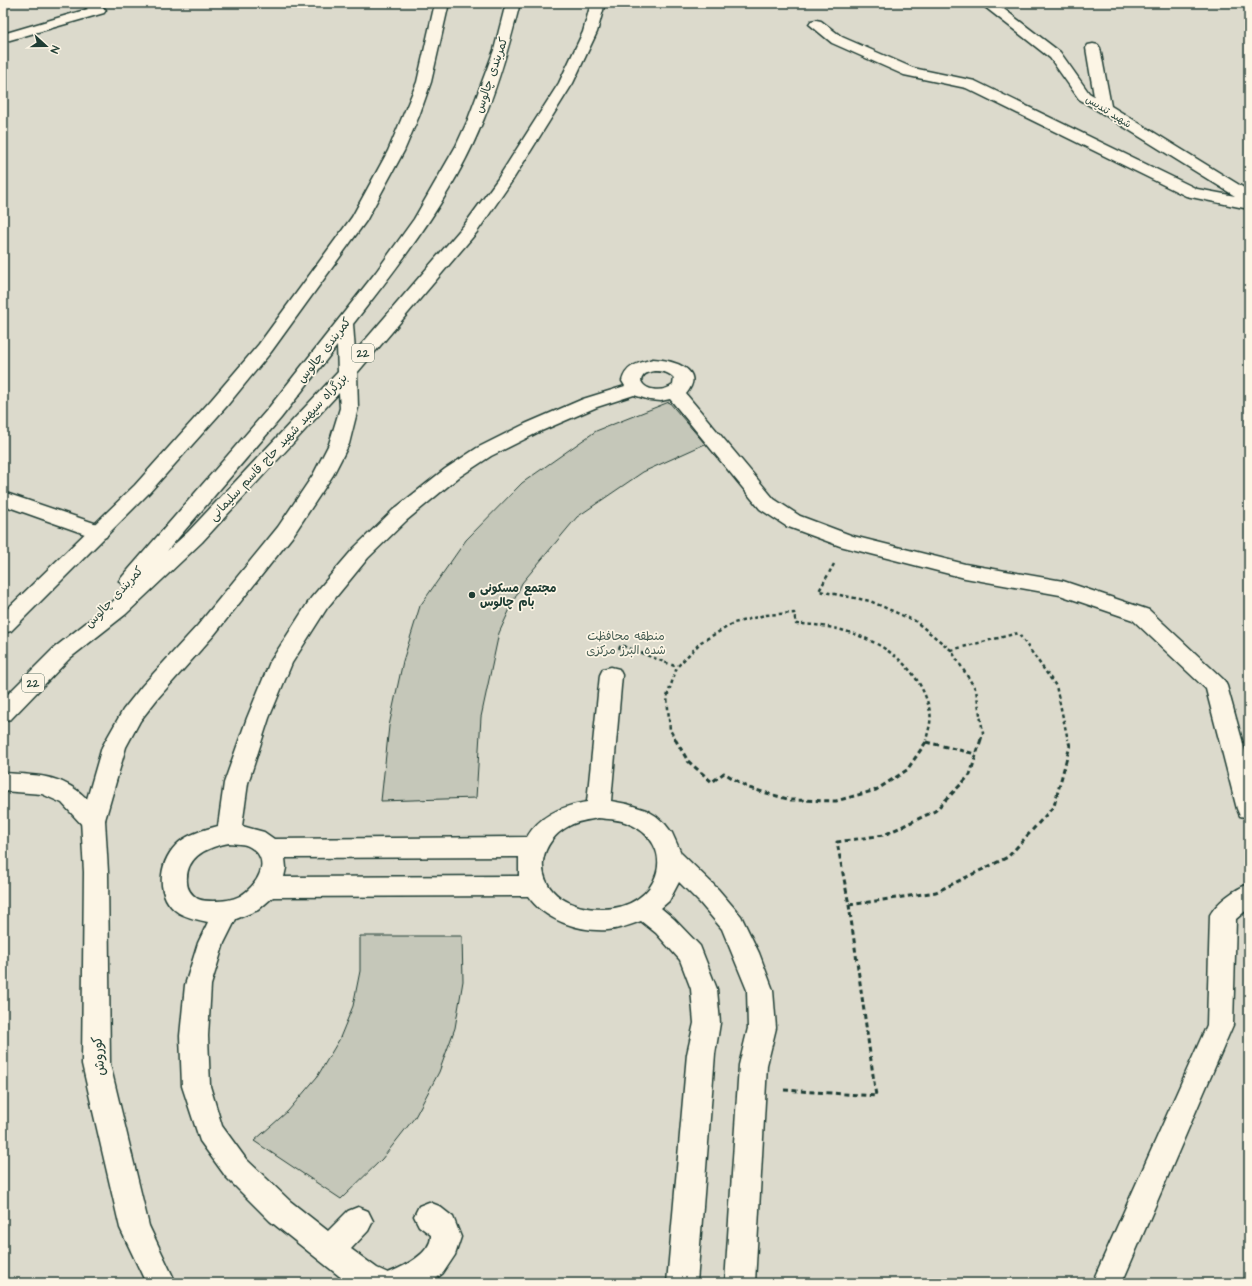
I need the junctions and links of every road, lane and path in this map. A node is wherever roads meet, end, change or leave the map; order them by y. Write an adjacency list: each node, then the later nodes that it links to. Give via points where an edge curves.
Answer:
1 (89, 3): 7 (main road, via 99,10)
2 (442, 3): 17 (main road, via 424,82 396,151 360,218 265,348 142,489)
3 (513, 3): 12 (main road, کمربندی چالوس, via 502,50 464,146 422,220)
4 (598, 3): 13 (main road, بزرگراه سپهبد شهید حاج قاسم سلیمانی / 22, via 590,32 566,83 504,181 471,228)
5 (987, 3): 9 (main road, شهید تندیس, via 1056,55 1084,96)
6 (816, 24): 11 (main road, via 837,40 909,72 970,84 1192,193)
7 (3, 38)
8 (1093, 48): 9 (main road)
9 (1104, 108): 10 (main road, شهید تندیس)
10 (1249, 198)
11 (1249, 204)
12 (345, 325): 13 (main road, کوروش); 21 (main road, کمربندی چالوس / 22, via 198,503)
13 (348, 372): 21 (main road, بزرگراه سپهبد شهید حاج قاسم سلیمانی / 22, via 195,537 118,609); 30 (main road, کوروش, via 349,408 339,444 323,475 285,532 206,630 131,716 114,747)
14 (635, 389): 15 (main road, via 649,396); 15 (main road, via 631,384 633,374 645,367 662,365 676,370 684,379 683,384); 31 (main road, via 590,403 484,452 452,472 400,514 361,553 319,604 281,662 258,718 236,783)
15 (675, 392): 29 (main road, via 767,504 793,521 847,541 965,571 1063,588 1140,615 1216,686)
16 (3, 498): 17 (main road)
17 (99, 532): 19 (main road)
18 (819, 591): 20 (path, via 870,601 915,621)
19 (3, 626)
20 (952, 650): 26 (path, via 976,690 983,733); 38 (path, via 1018,633 1056,686 1070,746 1054,806 1008,857 936,892)
21 (62, 653): 24 (main road, بزرگراه سپهبد شهید حاج قاسم سلیمانی / 22)
22 (677, 667): 23 (path, via 621,645); 25 (path, via 701,642 734,623 765,615 794,613 796,624 842,629 875,642 903,662 922,687 931,714); 25 (path, via 667,697 670,730 688,761 712,782 724,773 749,788 791,800 836,801 876,790 907,770)
23 (611, 675): 28 (main road)
24 (3, 713)
25 (926, 742): 26 (path)
26 (976, 754): 38 (path, via 970,775 935,811 884,835 837,842)
27 (3, 782): 30 (main road, via 46,785 70,797)
28 (598, 809): 32 (main road, via 577,812 558,820 543,832); 34 (main road, via 619,811 638,817 655,828 665,842)
29 (1249, 809)
30 (93, 820): 45 (main road, کوروش, via 96,880 96,1064 135,1228)
31 (229, 834): 33 (main road, via 245,835 259,840); 40 (main road, via 213,836 185,852 176,865 173,878 174,890 188,905 208,912)
32 (533, 847): 33 (main road); 35 (main road, via 530,873)
33 (268, 849): 36 (main road, via 274,861 273,874)
34 (671, 859): 39 (main road, via 669,877 663,889); 41 (main road, via 732,923 760,990 762,1028 753,1065)
35 (534, 886): 36 (main road); 39 (main road, via 546,901 562,912 581,918 603,920 625,917)
36 (267, 887): 40 (main road, via 257,898 242,907)
37 (1249, 894): 50 (main road, via 1223,915 1220,1025)
38 (849, 905): 41 (path, via 876,1096)
39 (643, 908): 48 (main road, via 665,926 691,954 704,989 707,1023 701,1054)
40 (226, 912): 44 (main road, via 211,942 198,985 195,1029 196,1086 210,1132 236,1168 280,1211)
41 (752, 1088): 49 (main road)
42 (429, 1216): 47 (main road, via 444,1228 446,1239 443,1251 427,1268)
43 (358, 1221): 44 (main road)
44 (329, 1251): 46 (main road, via 367,1279)
45 (161, 1283)
46 (378, 1283)
47 (399, 1283)
48 (682, 1283)
49 (740, 1283)
50 (1108, 1283)

